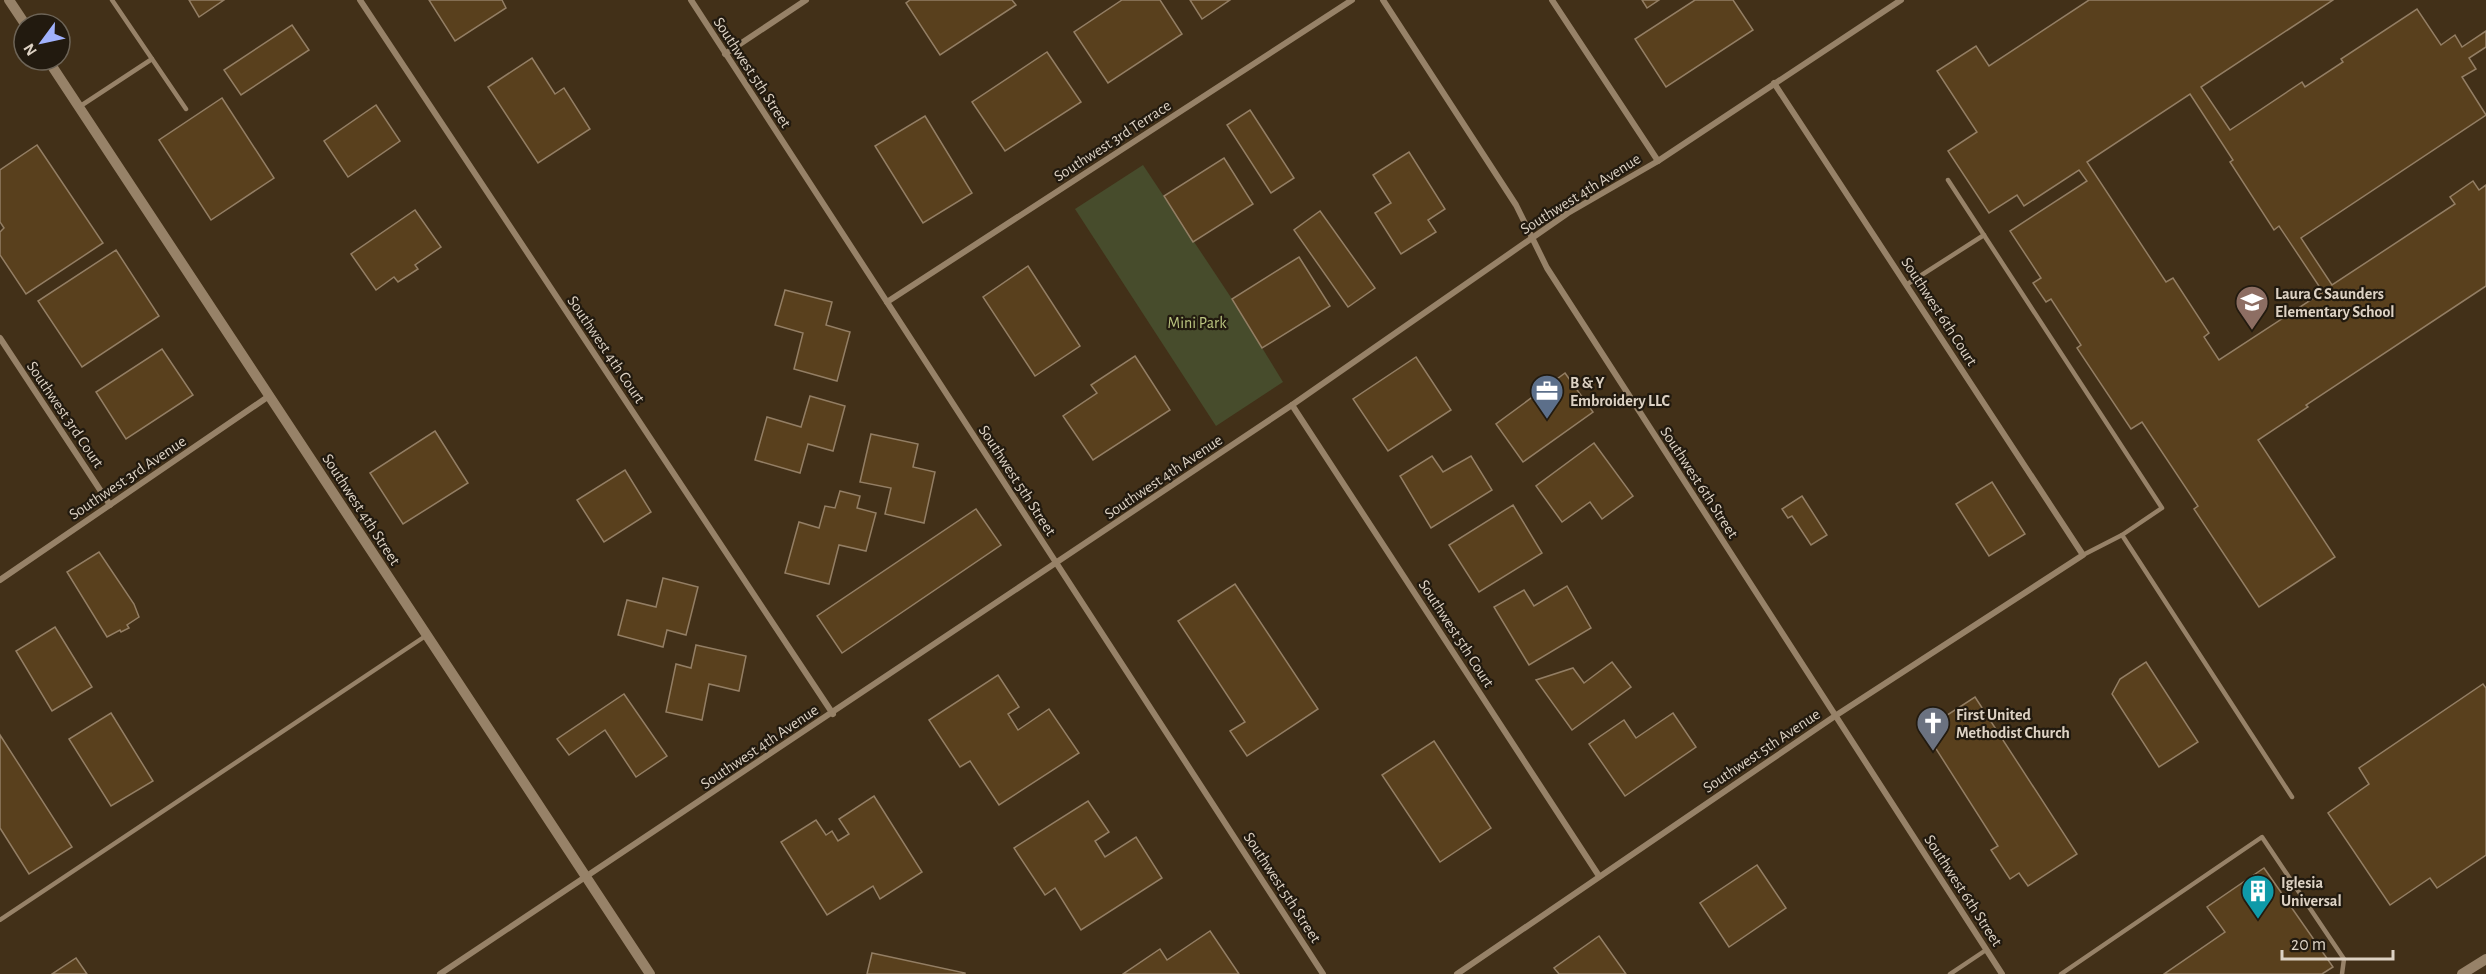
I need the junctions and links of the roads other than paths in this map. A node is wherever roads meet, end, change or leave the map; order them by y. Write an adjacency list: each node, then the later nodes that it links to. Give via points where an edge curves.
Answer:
1 (112, 0): 10 (lane)
2 (360, 0): 30 (street, Southwest 4th Court)
3 (691, 0): 9 (street, Southwest 5th Street)
4 (806, 0): 9 (street)
5 (1352, 0): 20 (street, Southwest 3rd Terrace)
6 (1383, 0): 18 (street, Southwest 6th Street, via 1516,205)
7 (1552, 0): 15 (street)
8 (1901, 0): 12 (street, Southwest 4th Avenue)
9 (725, 54): 20 (street, Southwest 5th Street)
10 (152, 59): 13 (lane); 14 (lane)
11 (56, 72): 13 (street, Southwest 4th Street)
12 (1774, 82): 15 (street, Southwest 4th Avenue); 19 (street, Southwest 6th Court)
13 (79, 107): 22 (street, Southwest 4th Street)
14 (186, 110)
15 (1658, 160): 18 (street, Southwest 4th Avenue)
16 (1948, 180): 17 (lane)
17 (1984, 235): 19 (lane); 25 (lane, via 2162,508)
18 (1532, 238): 23 (street, Southwest 4th Avenue); 31 (street, Southwest 6th Street, via 1547,268)
19 (1906, 285): 26 (street, Southwest 6th Court)
20 (887, 302): 27 (street, Southwest 5th Street)
21 (0, 338): 24 (street, Southwest 3rd Court)
22 (269, 396): 24 (street, Southwest 3rd Avenue); 29 (street, Southwest 4th Street)
23 (1292, 405): 27 (street, Southwest 4th Avenue); 33 (street, Southwest 5th Court)
24 (111, 505): 28 (street, Southwest 3rd Avenue)
25 (2121, 535): 26 (lane); 32 (lane)
26 (2083, 555): 31 (street, Southwest 5th Avenue)
27 (1057, 564): 30 (street, Southwest 4th Avenue); 40 (street, Southwest 5th Street)
28 (0, 580)
29 (427, 635): 34 (street, Southwest 4th Street); 35 (lane)
30 (833, 714): 34 (street, Southwest 4th Avenue)
31 (1834, 716): 33 (street, Southwest 5th Avenue); 36 (street, Southwest 6th Street)
32 (2292, 797)
33 (1599, 876): 41 (street, Southwest 5th Avenue)
34 (587, 877): 38 (street, Southwest 4th Avenue); 39 (street, Southwest 4th Street)
35 (0, 920)
36 (1986, 950): 42 (lane); 43 (street, Southwest 6th Street)
37 (2486, 958): 46 (street)
38 (440, 974)
39 (650, 974)
40 (1323, 974)
41 (1457, 974)
42 (1950, 974)
43 (2002, 974)
44 (2061, 974): 45 (lane, via 2262,837 2344,959)
45 (2342, 974)
46 (2462, 974)

